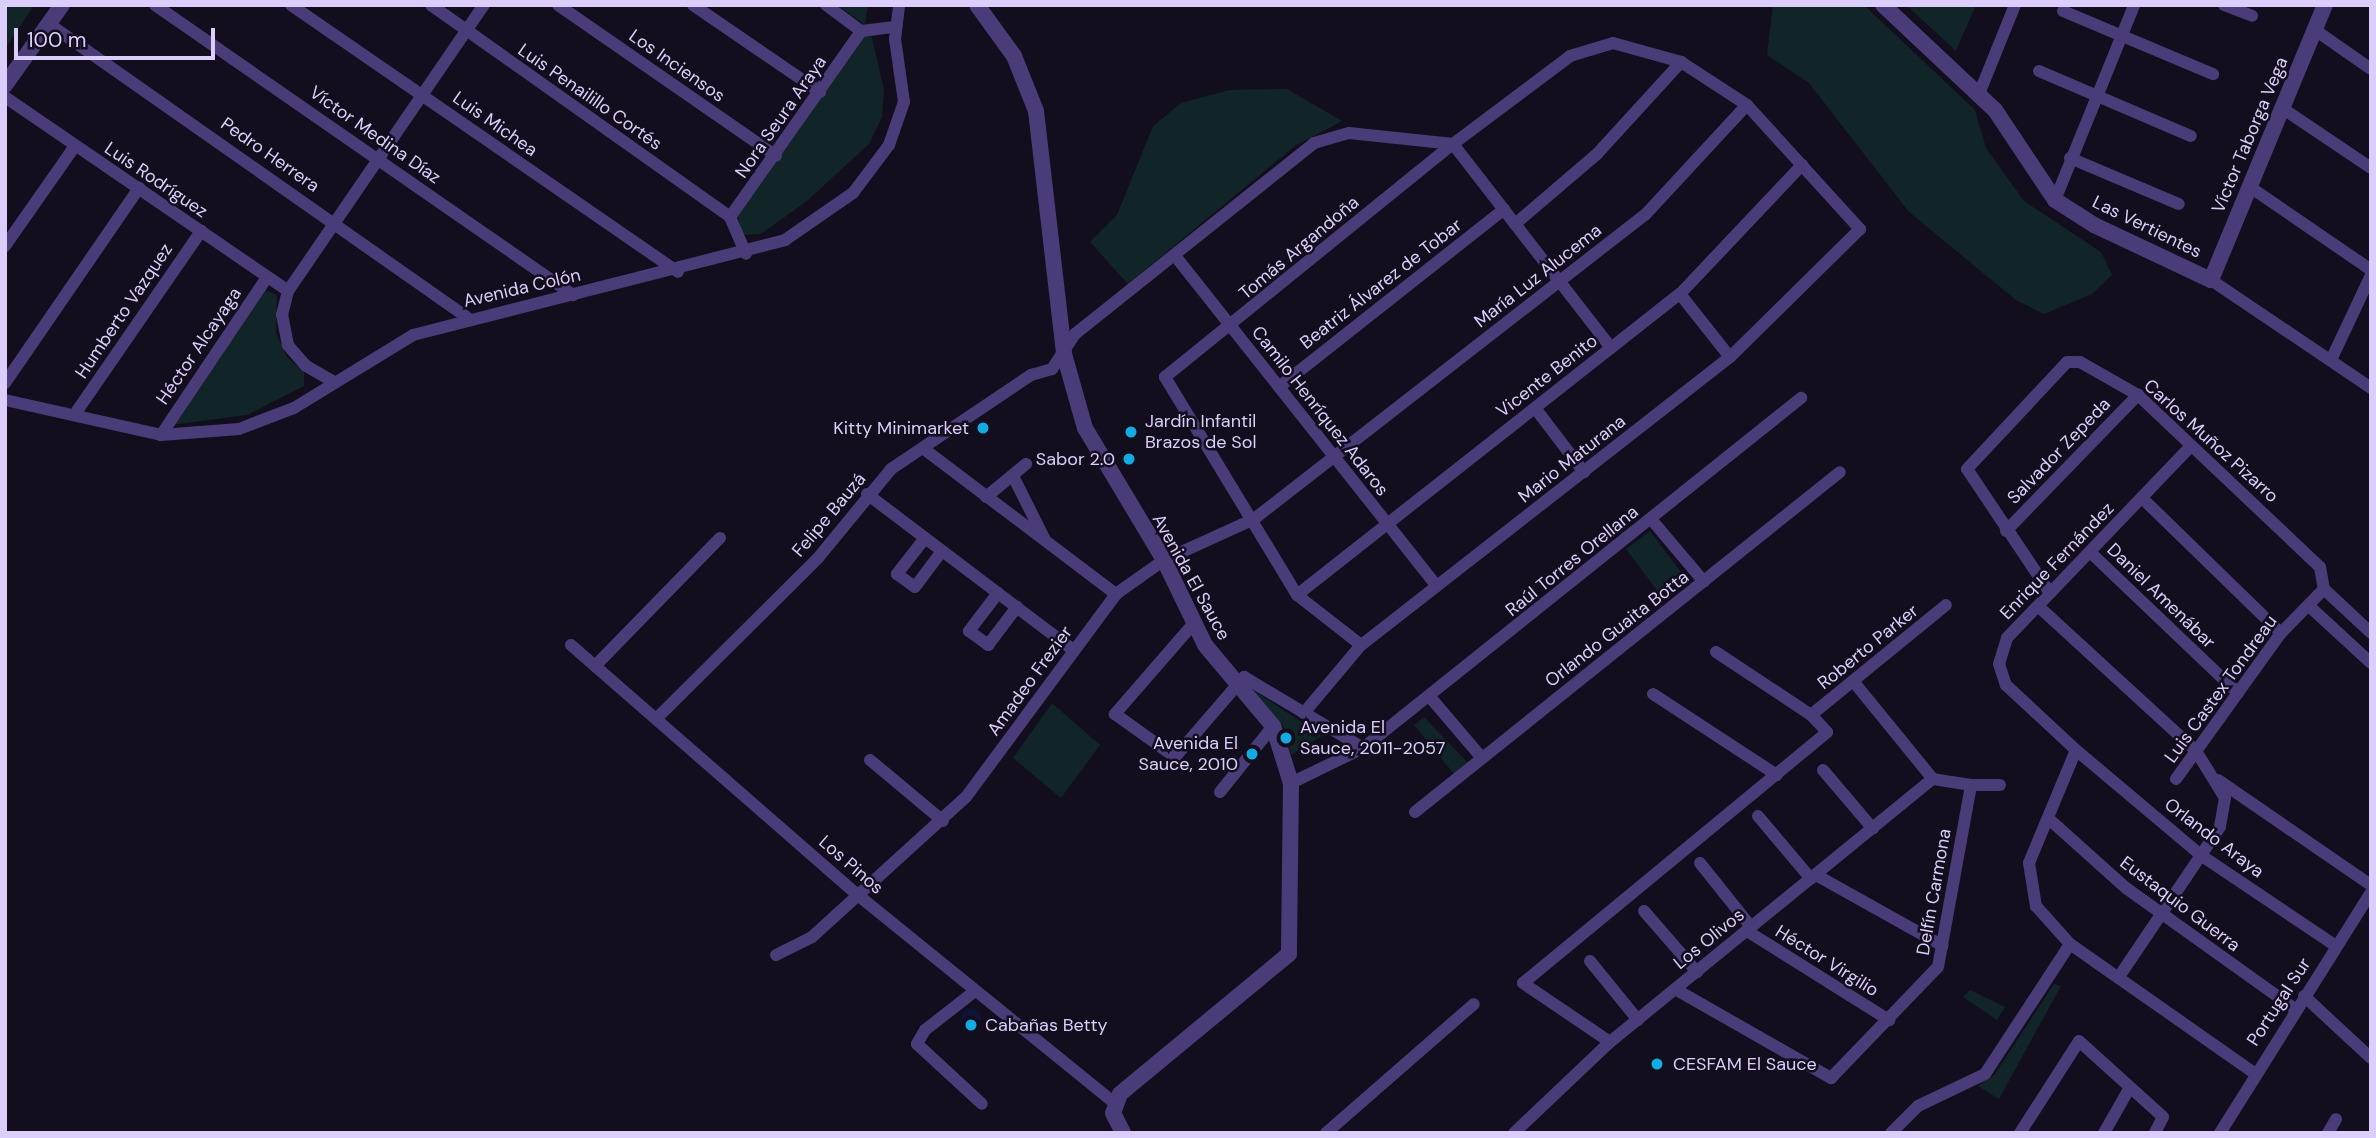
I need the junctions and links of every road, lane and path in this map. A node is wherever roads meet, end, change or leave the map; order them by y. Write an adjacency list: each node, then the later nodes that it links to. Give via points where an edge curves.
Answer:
1 (155, 5): 40 (street, Víctor Medina Díaz)
2 (291, 5): 30 (street, Luis Michea)
3 (431, 5): 20 (street, Luis Penailillo Cortés)
4 (484, 5): 20 (street)
5 (558, 5): 39 (street, Los Inciensos)
6 (693, 5): 29 (street)
7 (826, 5): 22 (street)
8 (900, 5): 19 (street, Avenida Colón)
9 (977, 5): 68 (street, Avenida El Sauce, via 1014,56 1036,111)
10 (1883, 5): 31 (street, Las Vertientes)
11 (2015, 5): 31 (street)
12 (2134, 5): 23 (street)
13 (2224, 5): 17 (street)
14 (2325, 5): 21 (street, Víctor Taborga Vega)
15 (58, 7): 18 (street)
16 (2063, 11): 23 (street)
17 (2252, 16)
18 (49, 24): 28 (street); 50 (street, Pedro Herrera)
19 (895, 27): 22 (street); 55 (street, Avenida Colón, via 904,102 877,165 824,217)
20 (466, 30): 30 (street); 49 (street, Luis Penailillo Cortés)
21 (2315, 30): 25 (street); 35 (street, Víctor Taborga Vega)
22 (861, 31): 29 (street, Nora Seura Araya)
23 (2121, 36): 27 (street); 33 (street)
24 (1681, 62): 34 (street, Tomás Argandoña); 37 (street, Tomás Argandoña, via 1634,45 1591,47 1553,66); 51 (street, via 1597,154)
25 (2371, 69)
26 (2039, 71): 33 (street)
27 (2213, 74)
28 (5, 85)
29 (820, 92): 39 (street, Nora Seura Araya)
30 (422, 94): 40 (street); 57 (street, Luis Michea)
31 (1979, 94): 46 (street, Las Vertientes)
32 (5, 97): 38 (street, Luis Rodríguez)
33 (2096, 97): 36 (street); 41 (street)
34 (1747, 105): 42 (street, Tomás Argandoña); 61 (street, María Luz Alucema, via 1645,215)
35 (2282, 108): 43 (street); 44 (street, Víctor Taborga Vega)
36 (2190, 136)
37 (1453, 144): 48 (street); 56 (street, Felipe Bauzá, via 1349,133 1306,149); 66 (street, Tomás Argandoña)
38 (75, 146): 45 (street, Luis Rodríguez); 54 (street)
39 (776, 156): 49 (street, Nora Seura Araya)
40 (379, 158): 50 (street); 64 (street, Víctor Medina Díaz)
41 (2070, 158): 46 (street); 47 (street)
42 (1802, 165): 52 (street, Tomás Argandoña); 63 (street, Vicente Benito)
43 (2371, 168)
44 (2250, 187): 58 (street); 60 (street, Víctor Taborga Vega)
45 (139, 188): 53 (street, Luis Rodríguez); 72 (street)
46 (2055, 200): 60 (street, Las Vertientes, via 2094,225)
47 (2179, 204)
48 (1504, 209): 51 (street); 73 (street, Beatriz Álvarez de Tobar)
49 (730, 217): 55 (street)
50 (336, 221): 62 (street); 65 (street, Pedro Herrera)
51 (1515, 224): 61 (street)
52 (1860, 229): 69 (street, Mario Maturana)
53 (201, 231): 59 (street, Luis Rodríguez); 79 (street, Humberto Vazquez)
54 (5, 246)
55 (746, 254): 57 (street, Avenida Colón)
56 (1176, 257): 66 (street, Camilo Henríquez Adaros); 68 (street, Felipe Bauzá, via 1075,334)
57 (678, 272): 64 (street, Avenida Colón)
58 (2371, 273): 70 (street)
59 (267, 277): 62 (street, Luis Rodríguez); 80 (street, Héctor Alcayaga)
60 (2211, 280): 70 (street, Las Vertientes)
61 (1559, 281): 67 (street); 83 (street, María Luz Alucema)
62 (288, 291): 71 (street, via 282,315 288,345 306,366)
63 (1680, 294): 67 (street, Vicente Benito); 69 (street)
64 (573, 295): 65 (street, Avenida Colón)
65 (468, 318): 71 (street, Avenida Colón, via 391,344)
66 (1231, 327): 73 (street, Camilo Henríquez Adaros); 91 (street, Tomás Argandoña, via 1165,377)
67 (1611, 348): 78 (street, Vicente Benito)
68 (1064, 354): 82 (street, Felipe Bauzá, via 1052,369 1031,376); 100 (street, Avenida El Sauce, via 1093,446)
69 (1730, 357): 85 (street, Mario Maturana)
70 (2331, 360): 74 (street, Las Vertientes)
71 (334, 382): 80 (street, Avenida Colón, via 257,424)
72 (5, 383)
73 (1279, 387): 83 (street, Camilo Henríquez Adaros)
74 (2371, 388)
75 (2138, 395): 81 (street, Carlos Muñoz Pizarro); 94 (street, Salvador Zepeda); 94 (street, Carlos Muñoz Pizarro, via 2080,362 2067,362 1967,469)
76 (1801, 398): 92 (street, Raúl Torres Orellana)
77 (5, 400): 79 (street, Avenida Colón)
78 (1535, 408): 85 (street); 93 (street, Vicente Benito)
79 (77, 411): 80 (street, Avenida Colón)
80 (161, 435)
81 (2191, 446): 90 (street, Enrique Fernández); 103 (street, Carlos Muñoz Pizarro, via 2320,567)
82 (924, 449): 88 (street, Felipe Bauzá); 89 (street)
83 (1333, 456): 91 (street, Amadeo Frezier); 93 (street, Camilo Henríquez Adaros)
84 (1027, 464): 87 (street)
85 (1584, 471): 102 (street, Mario Maturana)
86 (1840, 472): 101 (street, Orlando Guaita Botta)
87 (1014, 478): 89 (street); 97 (street)
88 (867, 494): 96 (street); 128 (street, Felipe Bauzá, via 818,558)
89 (986, 497): 97 (street)
90 (2142, 498): 99 (street, Enrique Fernández); 113 (street)
91 (1254, 519): 100 (street, Amadeo Frezier); 107 (street)
92 (1651, 519): 101 (street); 125 (street, Raúl Torres Orellana)
93 (1387, 524): 102 (street, Camilo Henríquez Adaros); 107 (street, Vicente Benito)
94 (2006, 531): 105 (street, Carlos Muñoz Pizarro)
95 (720, 538): 120 (street)
96 (925, 538): 98 (street); 98 (street, via 897,574 915,587)
97 (1047, 544): 106 (street)
98 (942, 551): 104 (street)
99 (2091, 553): 105 (street, Enrique Fernández); 124 (street, Daniel Amenábar)
100 (1164, 560): 106 (street, Amadeo Frezier); 112 (street, Avenida El Sauce)
101 (1704, 582): 133 (street, Orlando Guaita Botta)
102 (1437, 586): 116 (street, Mario Maturana)
103 (2324, 589): 110 (street, Luis Castex Tondreau); 114 (street, Carlos Muñoz Pizarro)
104 (998, 593): 111 (street); 111 (street, via 970,631 988,645)
105 (2050, 593): 109 (street, Enrique Fernández)
106 (1116, 594): 117 (street, Amadeo Frezier)
107 (1297, 595): 116 (street)
108 (1946, 605): 121 (street, Roberto Parker)
109 (2038, 606): 131 (street, Enrique Fernández, via 2004,644 2000,672 2006,685); 132 (street)
110 (2309, 606): 113 (street, Luis Castex Tondreau); 119 (street)
111 (1017, 607): 117 (street)
112 (1194, 623): 122 (street, Avenida El Sauce); 122 (street, via 1115,714 1175,757)
113 (2281, 633): 124 (street, Luis Castex Tondreau)
114 (2371, 633)
115 (571, 645): 120 (street, Los Pinos)
116 (1361, 645): 126 (street, Mario Maturana)
117 (1073, 650): 147 (street, Amadeo Frezier)
118 (1716, 652): 127 (street)
119 (2371, 663)
120 (595, 666): 128 (street, Los Pinos)
121 (1853, 681): 127 (street, Roberto Parker); 137 (street)
122 (1238, 683): 126 (street, via 1244,677); 129 (street, Avenida El Sauce)
123 (1653, 694): 136 (street)
124 (2238, 694): 132 (street, Luis Castex Tondreau)
125 (1430, 697): 130 (street, Raúl Torres Orellana); 133 (street)
126 (1304, 713): 130 (street)
127 (1811, 715): 136 (street, via 1827,732)
128 (656, 719): 154 (street, Los Pinos)
129 (1273, 726): 140 (street, Avenida El Sauce); 143 (street)
130 (1363, 748): 140 (street, Raúl Torres Orellana)
131 (2076, 750): 146 (street); 149 (street, Orlando Araya)
132 (2196, 751): 138 (street, Luis Castex Tondreau); 139 (street)
133 (1482, 758): 144 (street, Orlando Guaita Botta)
134 (870, 760): 147 (street)
135 (1823, 770): 148 (street)
136 (1777, 775): 172 (street, via 1523,983)
137 (1933, 779): 141 (street); 148 (street, Los Olivos)
138 (2176, 779)
139 (2218, 780): 149 (street, via 2224,818); 152 (street)
140 (1291, 783): 176 (street, Avenida El Sauce, via 1289,954)
141 (1971, 785): 142 (street); 159 (street, Delfín Carmona)
142 (2000, 785)
143 (1220, 792)
144 (1415, 812)
145 (1758, 816): 151 (street)
146 (2049, 820): 156 (street, Eustaquio Guerra); 158 (street, via 2032,854 2028,883 2036,906)
147 (943, 821): 154 (street, Amadeo Frezier)
148 (1873, 829): 151 (street, Los Olivos)
149 (2202, 856): 156 (street); 160 (street, Orlando Araya)
150 (1700, 863): 157 (street, Héctor Virgilio)
151 (1813, 877): 157 (street, Los Olivos); 159 (street)
152 (2371, 885)
153 (2371, 892): 160 (street, Portugal Sur)
154 (859, 896): 161 (street, Amadeo Frezier, via 812,937); 166 (street, Los Pinos)
155 (1644, 911): 163 (street)
156 (2162, 915): 164 (street); 169 (street, Eustaquio Guerra)
157 (1749, 929): 163 (street, Los Olivos); 171 (street, Héctor Virgilio)
158 (2070, 944): 164 (street); 182 (street, via 1984,1074 1918,1106)
159 (1943, 946): 171 (street, Delfín Carmona, via 1938,967)
160 (2336, 946): 167 (street, Portugal Sur)
161 (776, 955)
162 (1590, 961): 170 (street)
163 (1697, 972): 165 (street, Los Olivos)
164 (2118, 978): 174 (street)
165 (1675, 989): 170 (street, Los Olivos); 171 (street, Delfín Carmona, via 1831,1078)
166 (975, 992): 176 (street, Los Pinos); 177 (street, via 925,1030 917,1044)
167 (2304, 996): 169 (street, Portugal Sur); 173 (street)
168 (1474, 1004): 180 (street)
169 (2295, 1009): 174 (street, Portugal Sur)
170 (1638, 1020): 172 (street, Los Olivos)
171 (1889, 1020)
172 (1610, 1042): 181 (street, Los Olivos)
173 (2371, 1058)
174 (2254, 1073): 186 (street, Portugal Sur)
175 (2129, 1089): 183 (street, via 2079,1041); 184 (street); 185 (street, via 2163,1117)
176 (1115, 1103): 179 (street)
177 (982, 1104)
178 (2336, 1119): 187 (street)
179 (1123, 1133)
180 (1326, 1133)
181 (1514, 1133)
182 (1891, 1133)
183 (2021, 1133)
184 (2104, 1133)
185 (2155, 1133)
186 (2220, 1133)
187 (2328, 1133)

